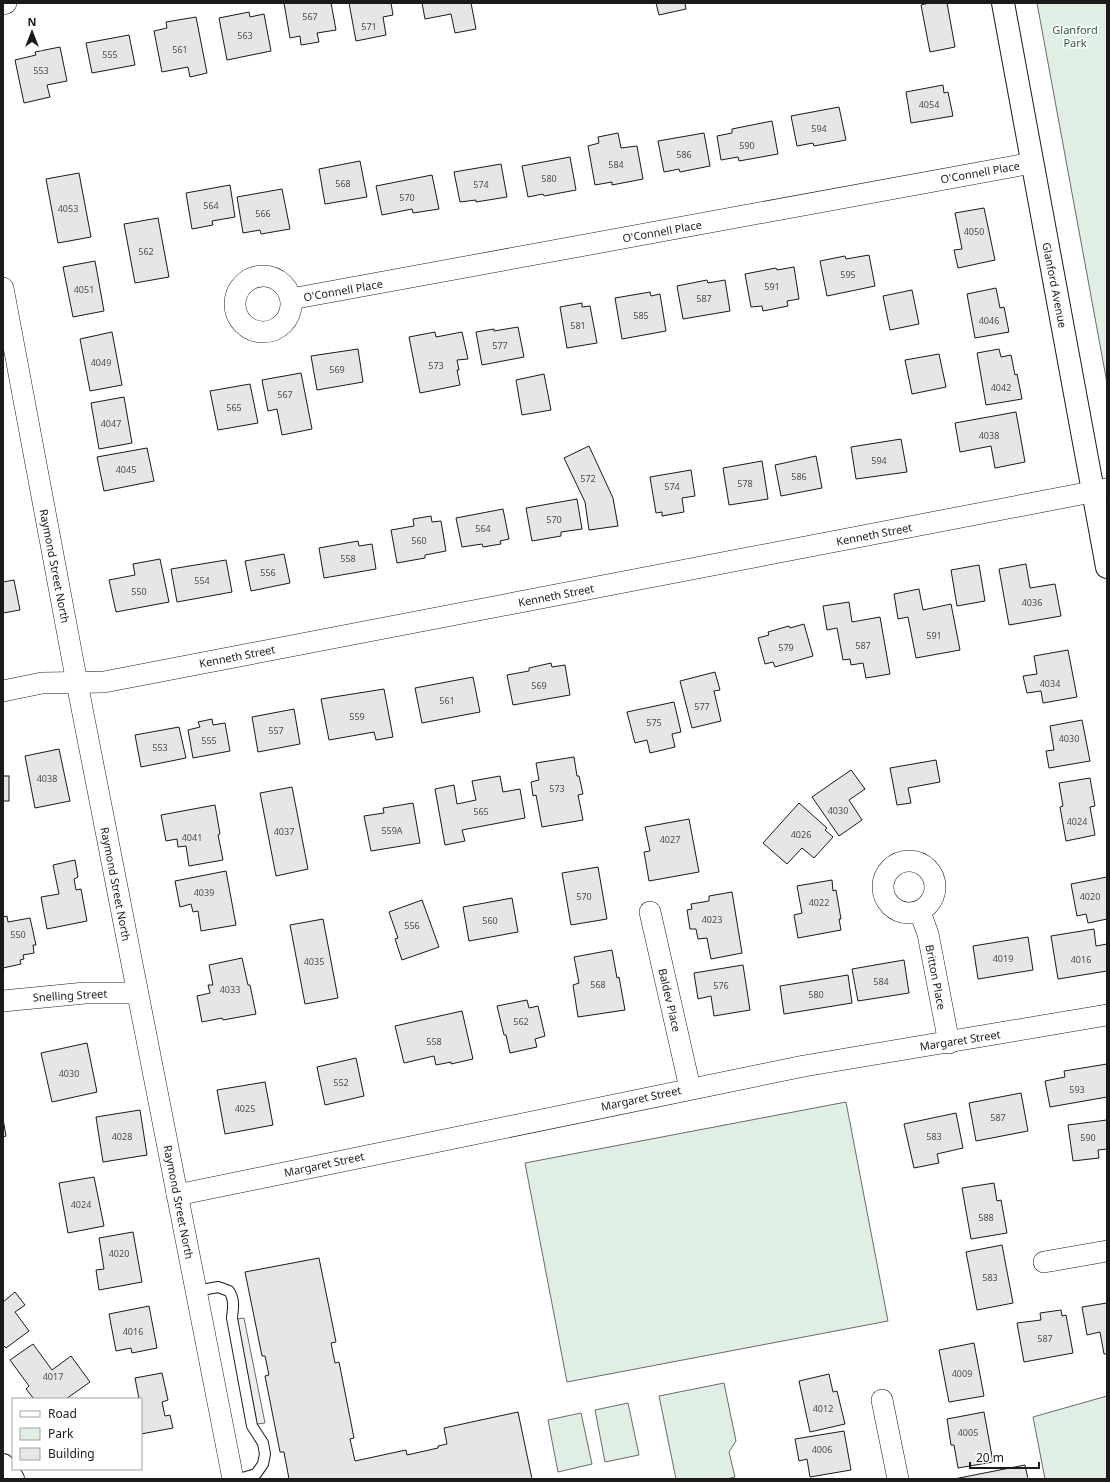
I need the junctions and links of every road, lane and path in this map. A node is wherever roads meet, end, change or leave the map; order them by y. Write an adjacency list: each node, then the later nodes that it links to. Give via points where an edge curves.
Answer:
1 (1003, 3): 2 (main road, Glanford Avenue)
2 (1032, 163): 4 (street, O'Connell Place); 5 (main road, Glanford Avenue)
3 (3, 288): 7 (street, Raymond Street North)
4 (292, 299)
5 (1100, 490): 6 (main road, Glanford Avenue); 7 (street, Kenneth Street, via 104,682)
6 (1107, 567)
7 (77, 682): 8 (street, Kenneth Street, via 42,683); 11 (street, Raymond Street North)
8 (3, 691)
9 (650, 912): 15 (street, Baldev Place)
10 (920, 912): 14 (street, Britton Place, via 928,934)
11 (137, 993): 12 (street, Snelling Street, via 85,993); 16 (street, Raymond Street North)
12 (3, 1001)
13 (1107, 1016): 14 (street, Margaret Street)
14 (949, 1042): 15 (street, Margaret Street)
15 (690, 1088): 16 (street, Margaret Street)
16 (177, 1195): 19 (street, Raymond Street North)
17 (1107, 1251): 18 (street)
18 (1044, 1262)
19 (196, 1291): 23 (street, Raymond Street North); 24 (lane, via 218,1287 230,1291 234,1304 232,1318 252,1426 263,1443 265,1454 263,1464 256,1474)
20 (882, 1400): 25 (street)
21 (3, 1466): 22 (main road)
22 (13, 1479)
23 (233, 1479)
24 (239, 1479)
25 (898, 1479)

